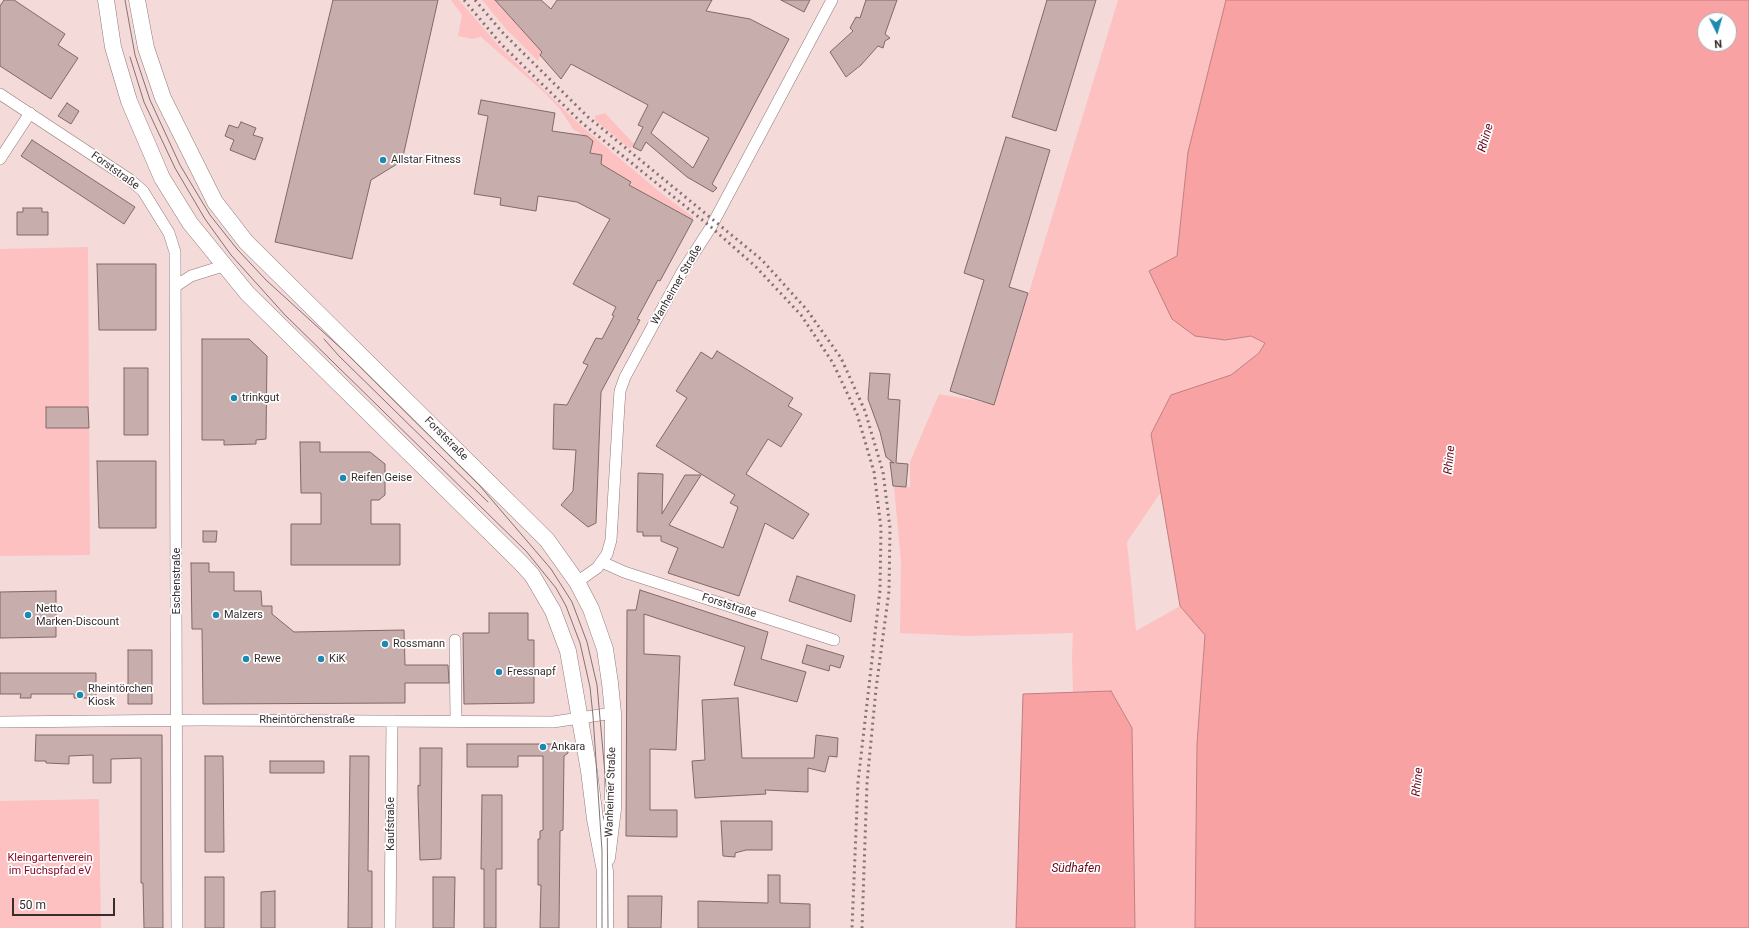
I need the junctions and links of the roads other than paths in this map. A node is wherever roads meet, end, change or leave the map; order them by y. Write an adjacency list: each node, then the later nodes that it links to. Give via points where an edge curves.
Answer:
1 (106, 0): 7 (street, via 112,47 128,101 162,178 190,223)
2 (137, 0): 10 (street, Forststraße, via 146,48 163,98 215,202 246,242 547,540)
3 (832, 0): 9 (street, Wanheimer Straße, via 711,227 682,272 625,377 618,405 611,540)
4 (0, 94): 5 (street, Forststraße)
5 (30, 113): 6 (street); 8 (street, Forststraße, via 143,191 169,233 175,252)
6 (0, 159)
7 (223, 266): 8 (street, via 191,276); 14 (street, via 247,293 532,575 554,611 568,651)
8 (176, 286): 16 (street, Eschenstraße)
9 (602, 562): 10 (street, Wanheimer Straße); 12 (street, Forststraße, via 624,572)
10 (577, 582): 13 (street, Forststraße, via 591,609 605,649)
11 (455, 640): 15 (street)
12 (834, 640)
13 (613, 713): 14 (street, Rheintörchenstraße); 19 (street, Wanheimer Straße, via 613,809)
14 (580, 718): 15 (street, Rheintörchenstraße, via 553,722); 19 (street, Wanheimer Straße)
15 (456, 720): 17 (street, Rheintörchenstraße)
16 (177, 721): 17 (street, Rheintörchenstraße); 18 (street, Rheintörchenstraße); 20 (street, Eschenstraße)
17 (392, 721): 21 (street, Kaufstraße)
18 (0, 722)
19 (605, 871): 22 (street, Wanheimer Straße)
20 (177, 928)
21 (390, 928)
22 (605, 928)

